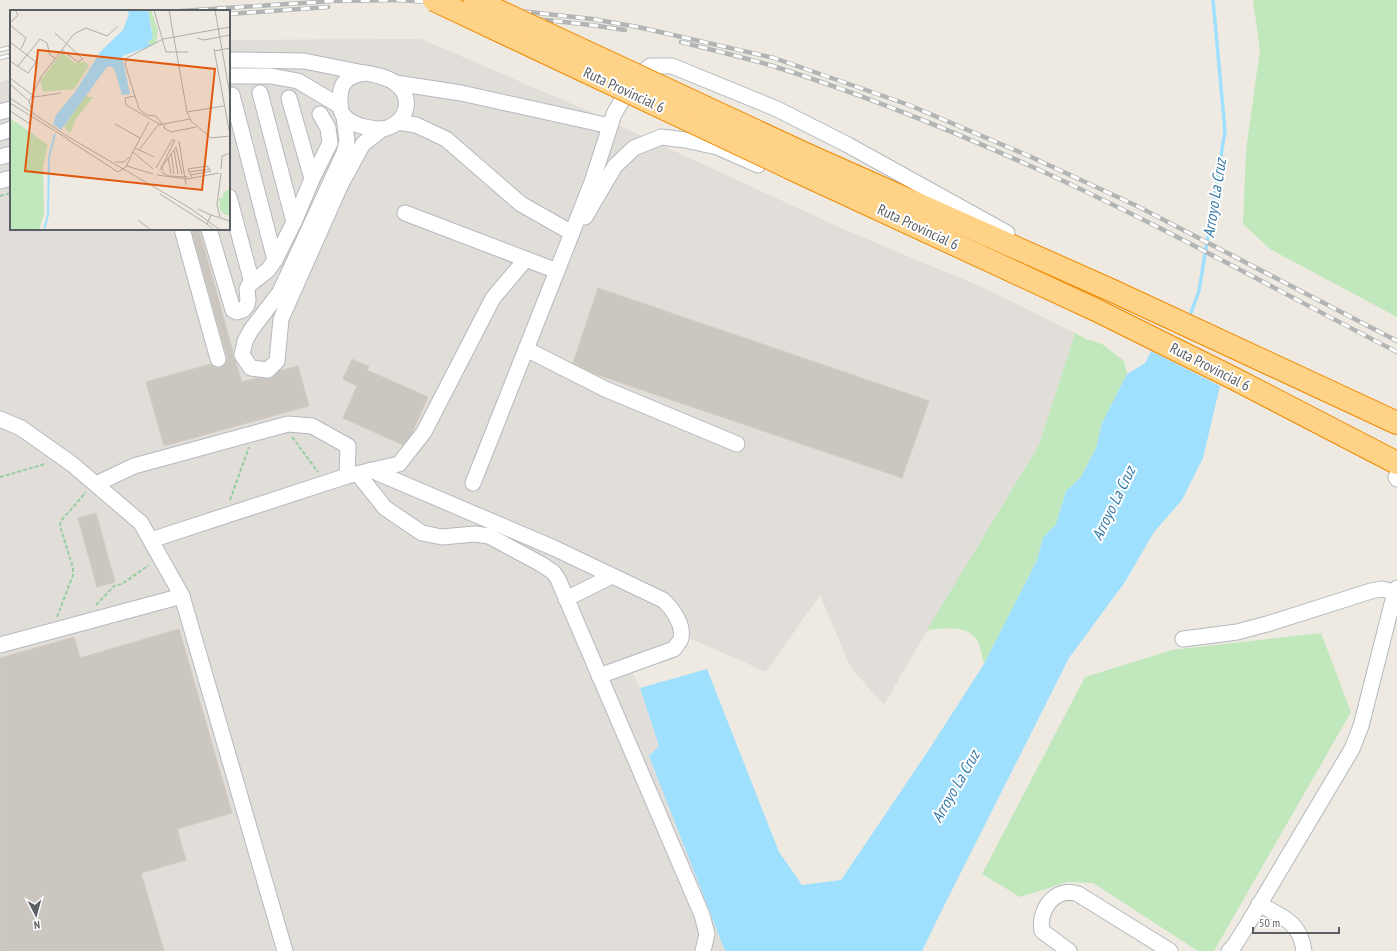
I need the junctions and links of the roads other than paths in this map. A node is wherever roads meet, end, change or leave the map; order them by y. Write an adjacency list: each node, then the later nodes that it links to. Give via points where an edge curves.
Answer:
1 (434, 0): 21 (highway, Ruta Provincial 6, bridge)
2 (475, 0): 21 (highway, Ruta Provincial 6, bridge)
3 (230, 60): 4 (lane, via 304,61)
4 (366, 73): 6 (lane); 11 (lane, via 356,74 343,83 339,94)
5 (230, 76): 11 (lane, via 271,76 298,81)
6 (396, 83): 14 (lane, via 404,92 407,102); 15 (lane, via 461,93)
7 (260, 93): 27 (lane)
8 (232, 95): 33 (lane)
9 (289, 98): 23 (lane)
10 (10, 109): 12 (lane)
11 (342, 111): 17 (lane, via 363,127); 38 (lane, via 347,141 344,153 280,292)
12 (0, 112)
13 (320, 114): 23 (lane, via 328,128 330,143)
14 (398, 122): 17 (lane); 30 (lane, via 416,125 446,139 521,204)
15 (610, 126): 30 (lane); 36 (lane, via 633,81 650,66 672,66 777,109 840,141)
16 (10, 129): 18 (lane)
17 (382, 129): 39 (lane, via 363,144 341,184 281,319 277,361 268,370 251,368 242,355)
18 (0, 133)
19 (10, 154): 20 (lane)
20 (0, 157)
21 (797, 161): 31 (highway, Ruta Provincial 6); 36 (highway, Ruta Provincial 6)
22 (10, 178): 24 (lane)
23 (312, 179): 27 (lane)
24 (0, 182)
25 (230, 201): 35 (lane)
26 (405, 213): 32 (lane)
27 (294, 222): 33 (lane)
28 (182, 230): 41 (lane)
29 (209, 230): 37 (lane, via 233,310 237,312)
30 (572, 233): 31 (lane, via 589,211 616,166 634,148 661,137 717,147 854,206); 34 (lane)
31 (957, 245): 46 (highway, Ruta Provincial 6, via 1235,379)
32 (526, 259): 34 (lane); 45 (lane, via 493,298 424,432 399,464)
33 (275, 260): 35 (lane, via 268,270)
34 (557, 271): 40 (lane)
35 (252, 283): 37 (lane, via 247,289)
36 (1106, 288): 43 (highway, Ruta Provincial 6)
37 (247, 306): 38 (lane); 39 (lane)
38 (268, 309): 39 (lane)
39 (251, 330)
40 (526, 349): 44 (lane, via 605,389); 48 (lane)
41 (218, 359)
42 (0, 419): 47 (lane, via 21,428)
43 (1397, 423)
44 (737, 444)
45 (358, 473): 47 (lane, via 348,446 312,426 288,424 134,466); 49 (lane); 50 (lane, via 554,548); 53 (lane, via 385,508 422,533 442,537 475,534 489,536 553,572)
46 (1397, 474)
47 (93, 482): 49 (lane, via 141,523)
48 (473, 483)
49 (151, 540): 52 (lane)
50 (612, 576): 53 (lane); 56 (lane, via 663,600 677,619 680,640 674,649)
51 (1396, 591): 54 (lane, via 1371,590 1237,632); 57 (lane, via 1361,726 1352,748)
52 (182, 596): 55 (lane); 58 (lane)
53 (566, 600): 56 (lane)
54 (1183, 638)
55 (0, 645)
56 (599, 676): 59 (lane, via 702,915 707,934)
57 (1259, 904): 62 (lane); 63 (lane, via 1296,927)
58 (285, 951)
59 (703, 951)
60 (1069, 951): 61 (lane, via 1042,931 1041,924 1049,901 1059,894 1070,891)
61 (1170, 951)
62 (1229, 951)
63 (1304, 951)

